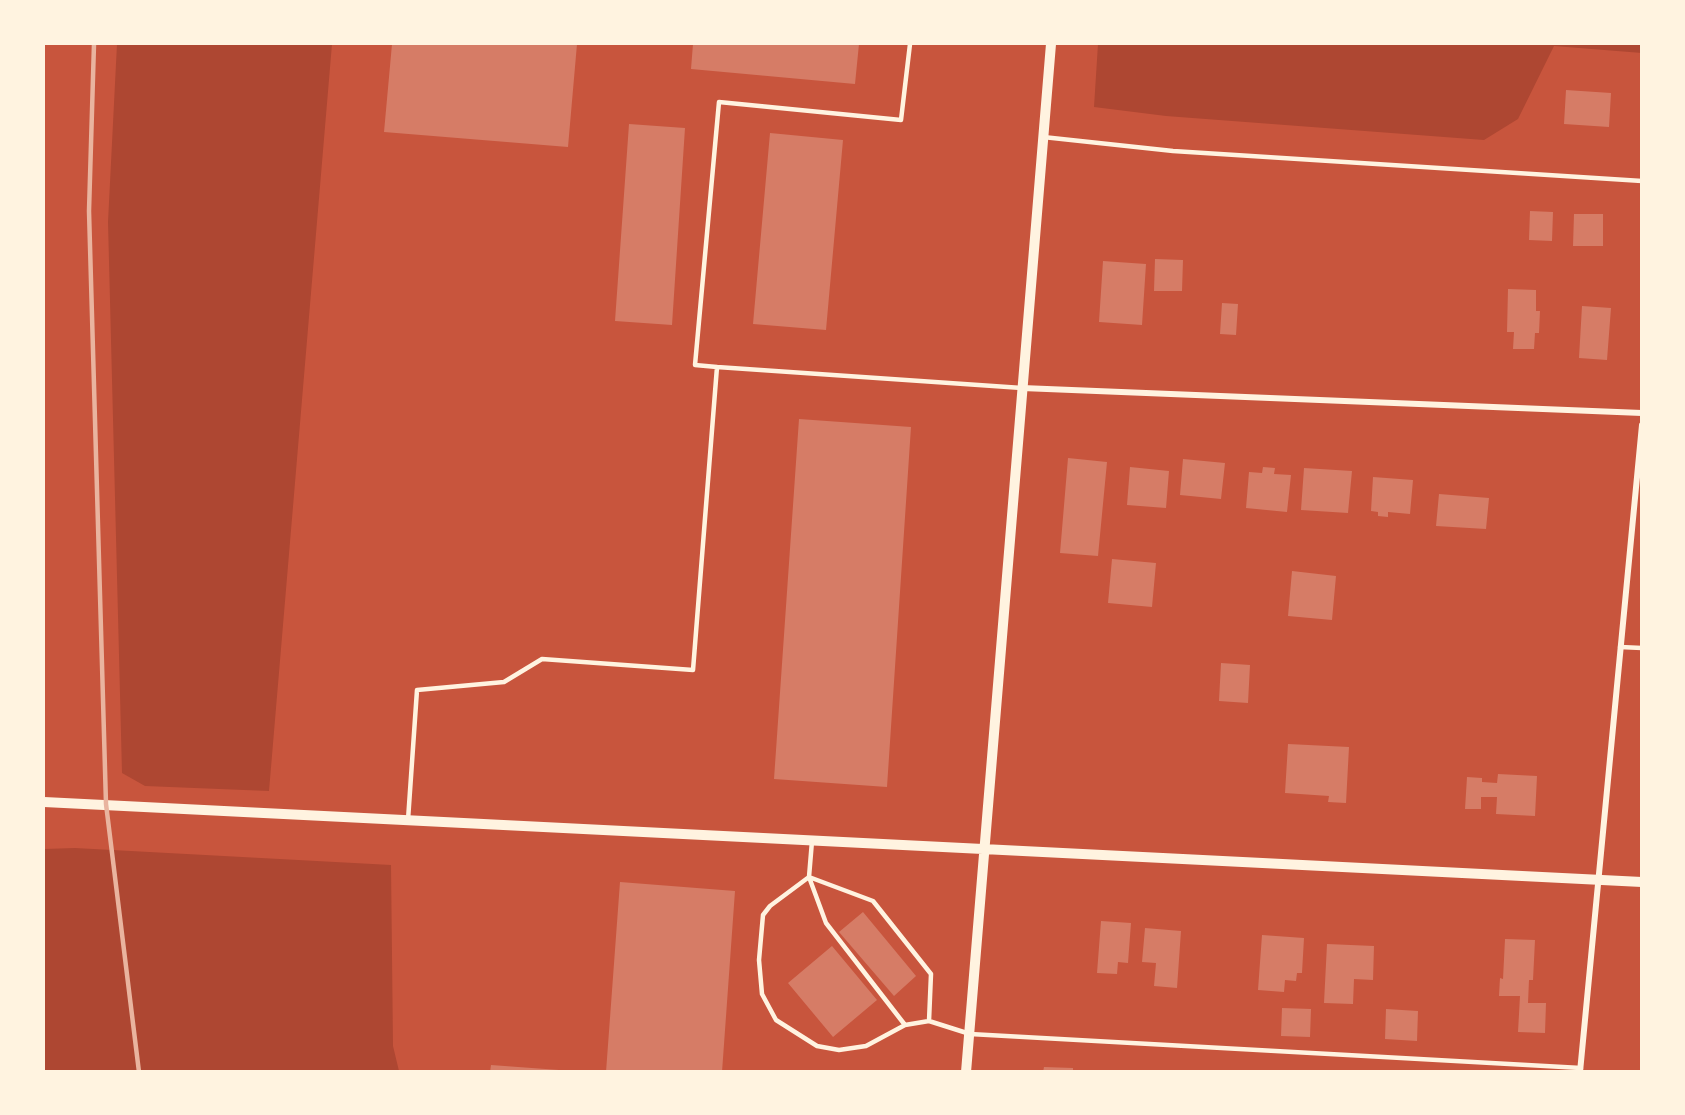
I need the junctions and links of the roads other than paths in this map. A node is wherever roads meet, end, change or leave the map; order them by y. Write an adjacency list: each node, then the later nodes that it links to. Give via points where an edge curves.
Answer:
1 (910, 44): 5 (lane, via 901,120 719,102 695,365)
2 (1051, 44): 3 (street)
3 (1043, 137): 4 (lane, via 1173,151); 6 (street)
4 (1641, 181)
5 (717, 367): 6 (lane); 12 (lane, via 693,670 542,659 504,682 417,690)
6 (1022, 388): 7 (street); 14 (street)
7 (1641, 413)
8 (1641, 425): 9 (street)
9 (1620, 647): 10 (lane); 16 (street)
10 (1641, 648)
11 (44, 802): 12 (street)
12 (408, 820): 13 (street)
13 (812, 841): 14 (street); 15 (lane)
14 (985, 850): 16 (street); 20 (street)
15 (809, 877): 18 (lane, via 873,901 931,974); 19 (lane, via 826,923); 19 (lane, via 770,906 764,915 759,960 762,993 776,1020 817,1046 839,1050 866,1046)
16 (1597, 879): 17 (street); 21 (street)
17 (1641, 882)
18 (929, 1021): 19 (lane); 20 (lane)
19 (905, 1025)
20 (970, 1034): 21 (lane); 22 (street)
21 (1581, 1070)
22 (966, 1071)

